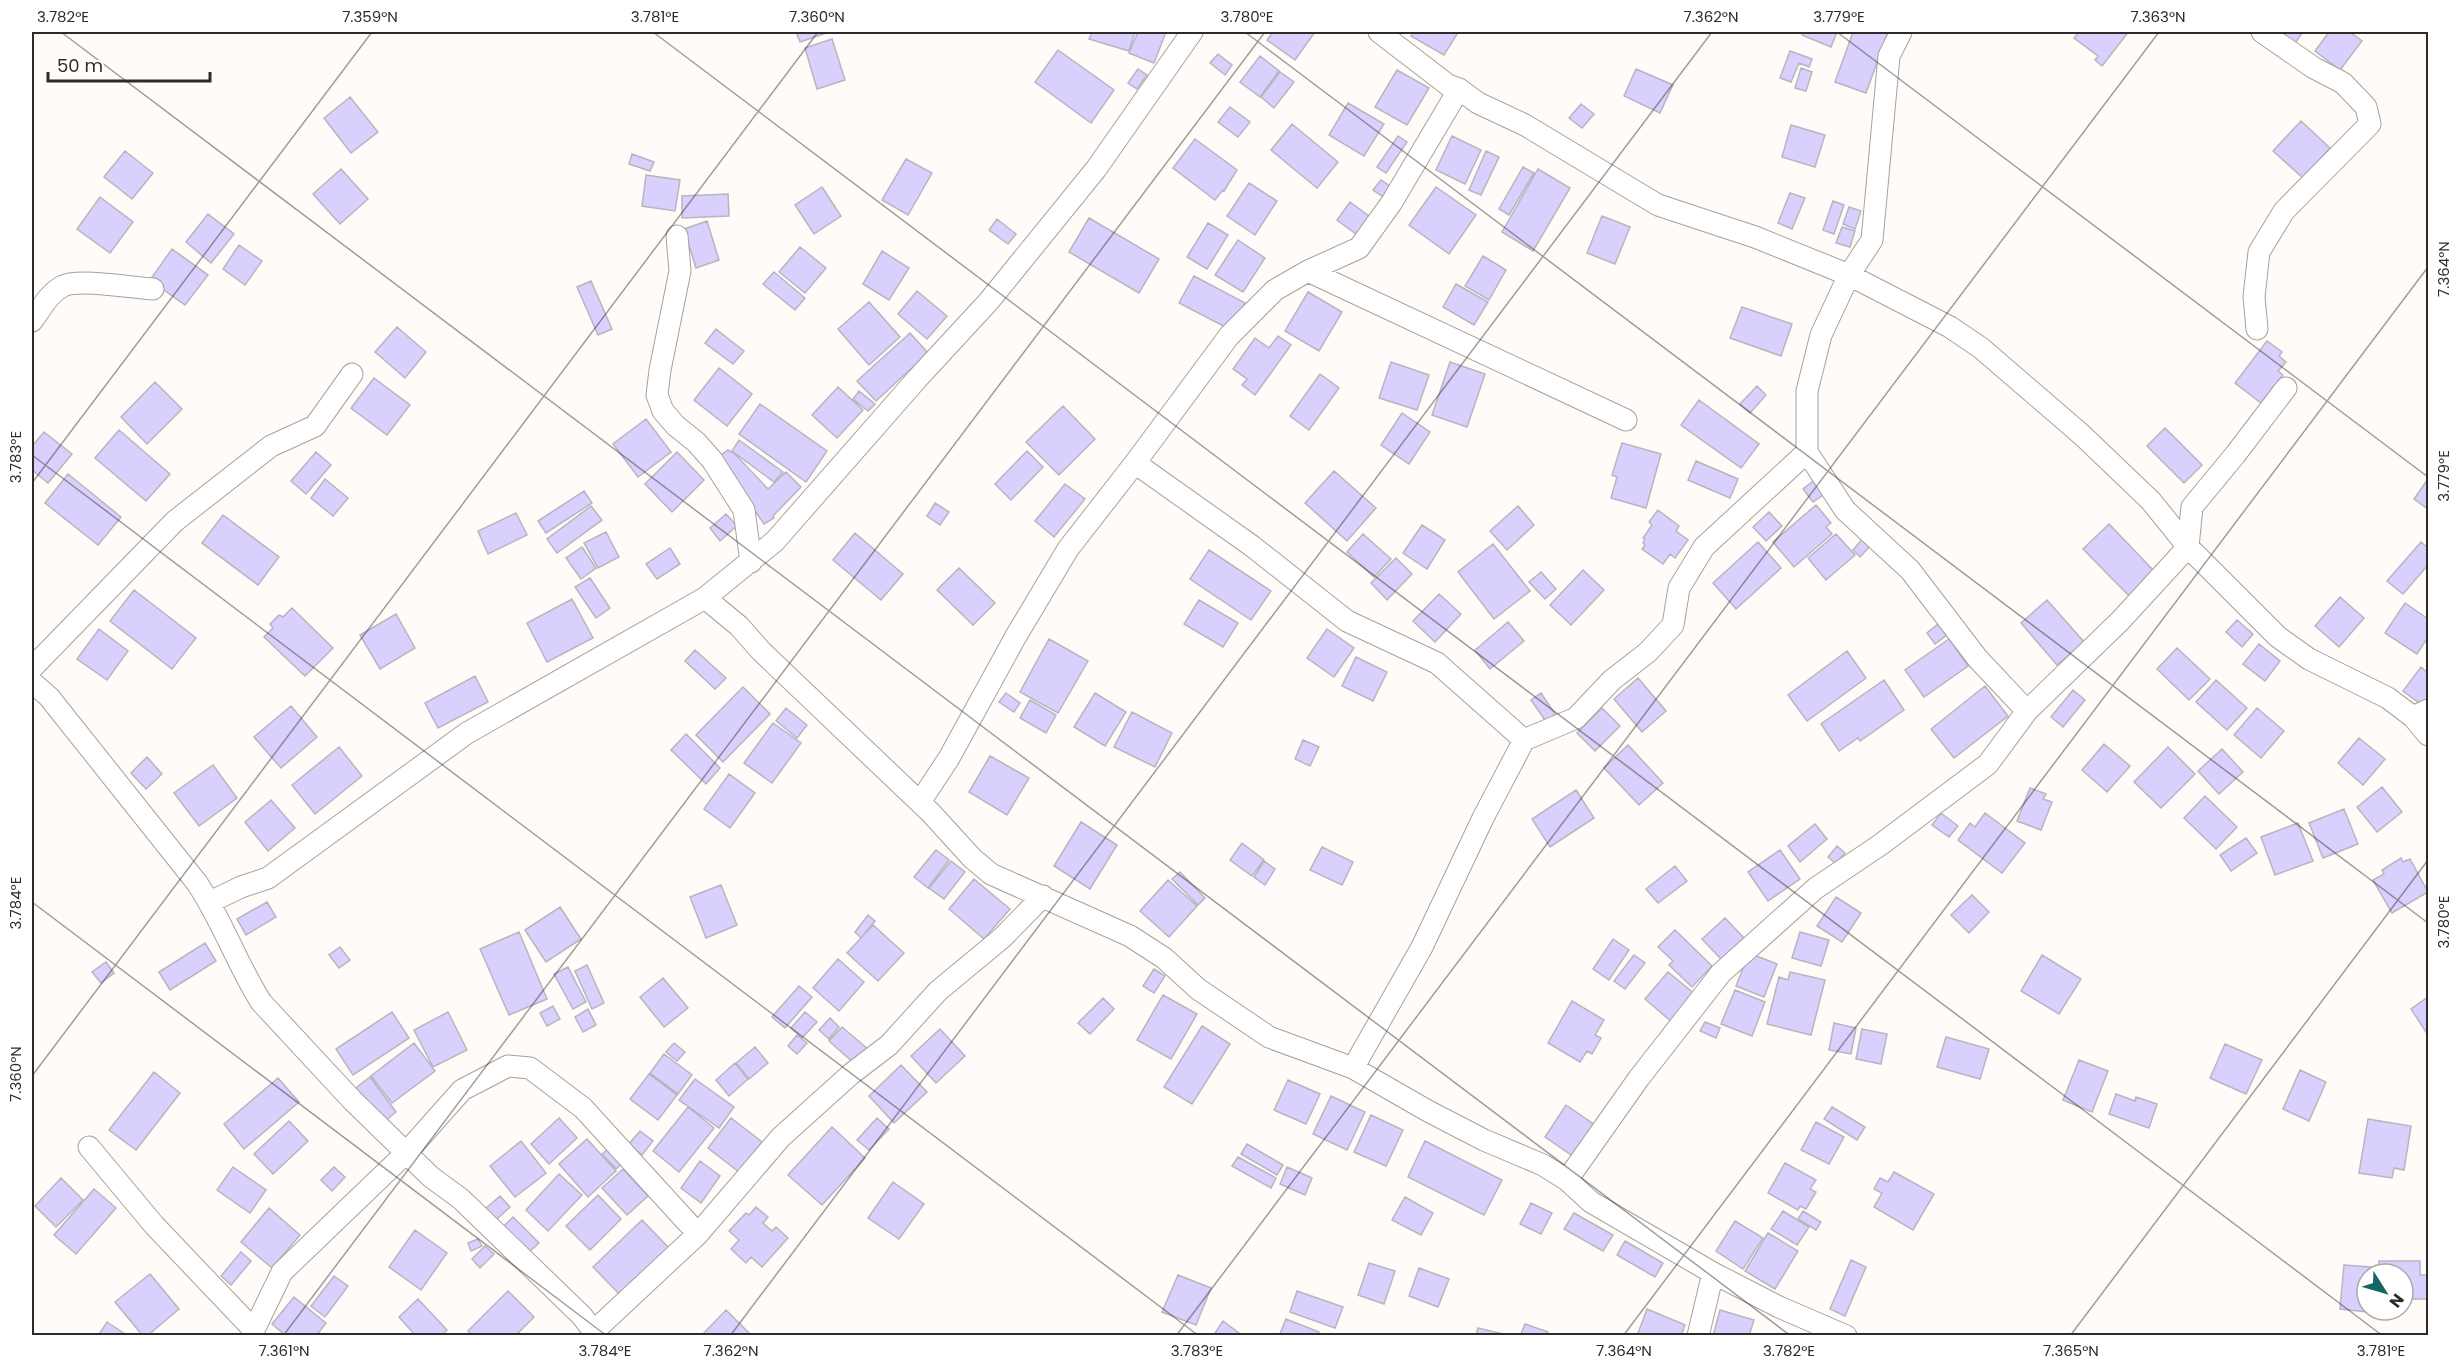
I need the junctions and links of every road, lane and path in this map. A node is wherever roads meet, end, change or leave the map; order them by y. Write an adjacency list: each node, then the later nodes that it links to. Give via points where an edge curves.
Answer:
1 (1192, 32): 18 (street, via 1096,169 989,302 916,379 776,541)
2 (1379, 32): 5 (street, via 1448,85)
3 (1901, 32): 8 (street, via 1889,56 1872,240)
4 (2262, 32): 11 (street, via 2343,83 2366,107 2370,124 2284,211 2259,252 2254,297)
5 (1459, 89): 7 (street, via 1392,202 1359,248); 8 (street, via 1658,205 1755,237)
6 (677, 236): 18 (street, via 680,271 657,395 663,411 712,460 744,510)
7 (1308, 271): 14 (street); 16 (street, via 1275,290 1229,336)
8 (1849, 275): 15 (street, via 1821,335 1806,391); 17 (street, via 1950,327 1981,348 2151,501)
9 (153, 289): 10 (street, via 65,285 51,295)
10 (32, 321)
11 (2257, 329)
12 (352, 374): 20 (street, via 315,426 270,446 176,521)
13 (2286, 388): 17 (street, via 2192,507)
14 (1626, 420)
15 (1808, 452): 22 (street, via 1845,510 1910,570 1978,659); 25 (street, via 1704,547 1679,588 1673,625 1648,652 1612,680 1576,718)
16 (1135, 463): 25 (street, via 1252,546 1347,621 1437,663); 26 (street, via 1068,549)
17 (2188, 547): 22 (street, via 2120,621); 23 (street, via 2278,637 2309,659)
18 (751, 562): 19 (street)
19 (705, 598): 26 (street, via 739,626); 28 (street, via 467,733 268,878)
20 (32, 668)
21 (32, 682): 28 (street, via 49,698)
22 (2027, 711): 32 (street, via 1988,764 1816,888 1721,973 1639,1078)
23 (2421, 714): 24 (street)
24 (2428, 735)
25 (1524, 740): 29 (street, via 1422,947)
26 (920, 802): 27 (street, via 991,874)
27 (1043, 896): 29 (street, via 1130,936 1269,1037); 33 (street, via 1002,938 938,991 888,1045 781,1137)
28 (210, 902): 31 (street, via 261,1002)
29 (1353, 1068): 32 (street, via 1428,1111)
30 (89, 1147): 35 (street)
31 (406, 1153): 33 (street, via 462,1090 508,1066 530,1068 584,1108); 35 (street, via 282,1272); 36 (street, via 431,1178 461,1199)
32 (1567, 1180): 34 (street, via 1591,1202)
33 (698, 1234): 36 (street)
34 (1713, 1273): 37 (street); 38 (street)
35 (252, 1332)
36 (599, 1332)
37 (1698, 1335)
38 (1846, 1335)

